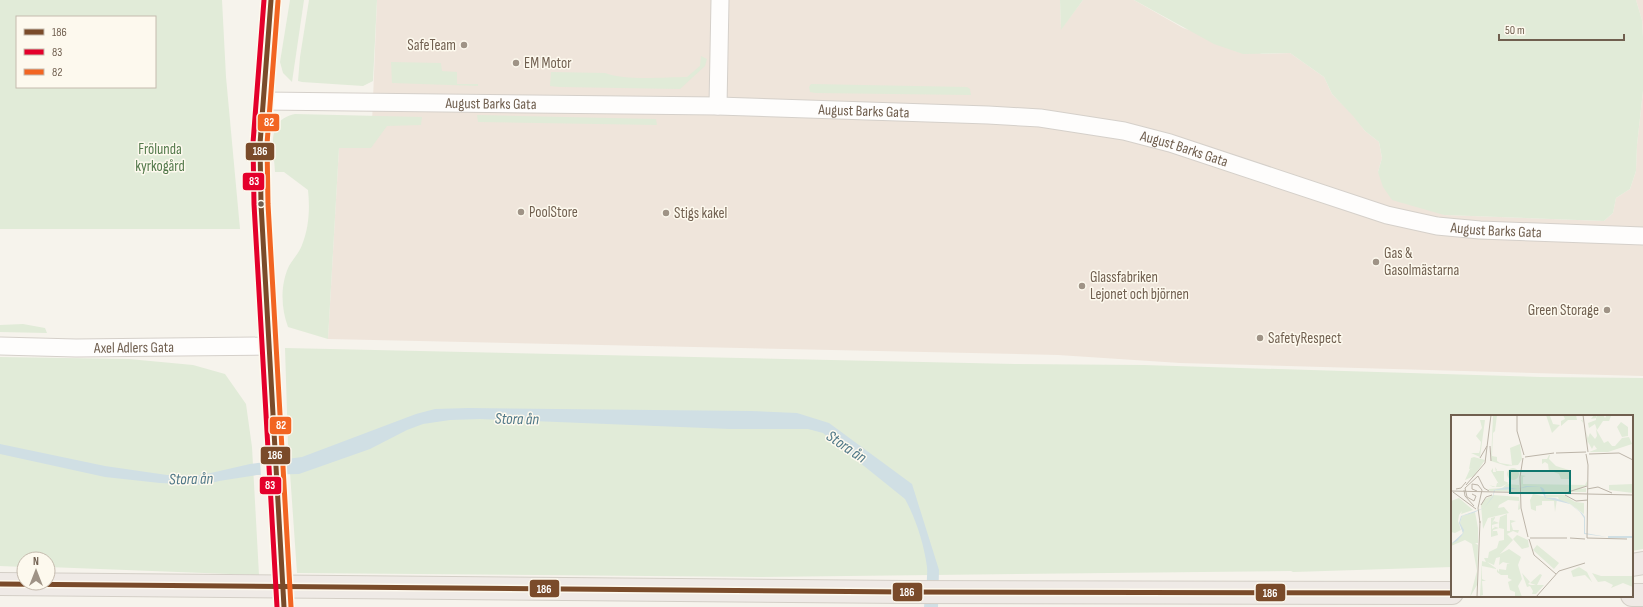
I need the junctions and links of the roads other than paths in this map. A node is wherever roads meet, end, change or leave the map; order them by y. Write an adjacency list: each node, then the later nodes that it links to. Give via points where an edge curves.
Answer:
1 (271, 0): 3 (street)
2 (720, 0): 4 (street)
3 (263, 101): 4 (street, August Barks Gata); 7 (street, via 260,144 261,196)
4 (718, 106): 5 (street, August Barks Gata, via 1048,119 1124,131 1170,143 1387,215 1437,226)
5 (1643, 236)
6 (0, 346): 7 (street, Axel Adlers Gata)
7 (268, 346): 14 (street, bridge)
8 (1643, 563): 9 (highway)
9 (1633, 565)
10 (0, 584): 12 (highway, via 905,592)
11 (1451, 584): 12 (highway)
12 (1370, 593): 13 (highway)
13 (1451, 593)
14 (284, 607)

